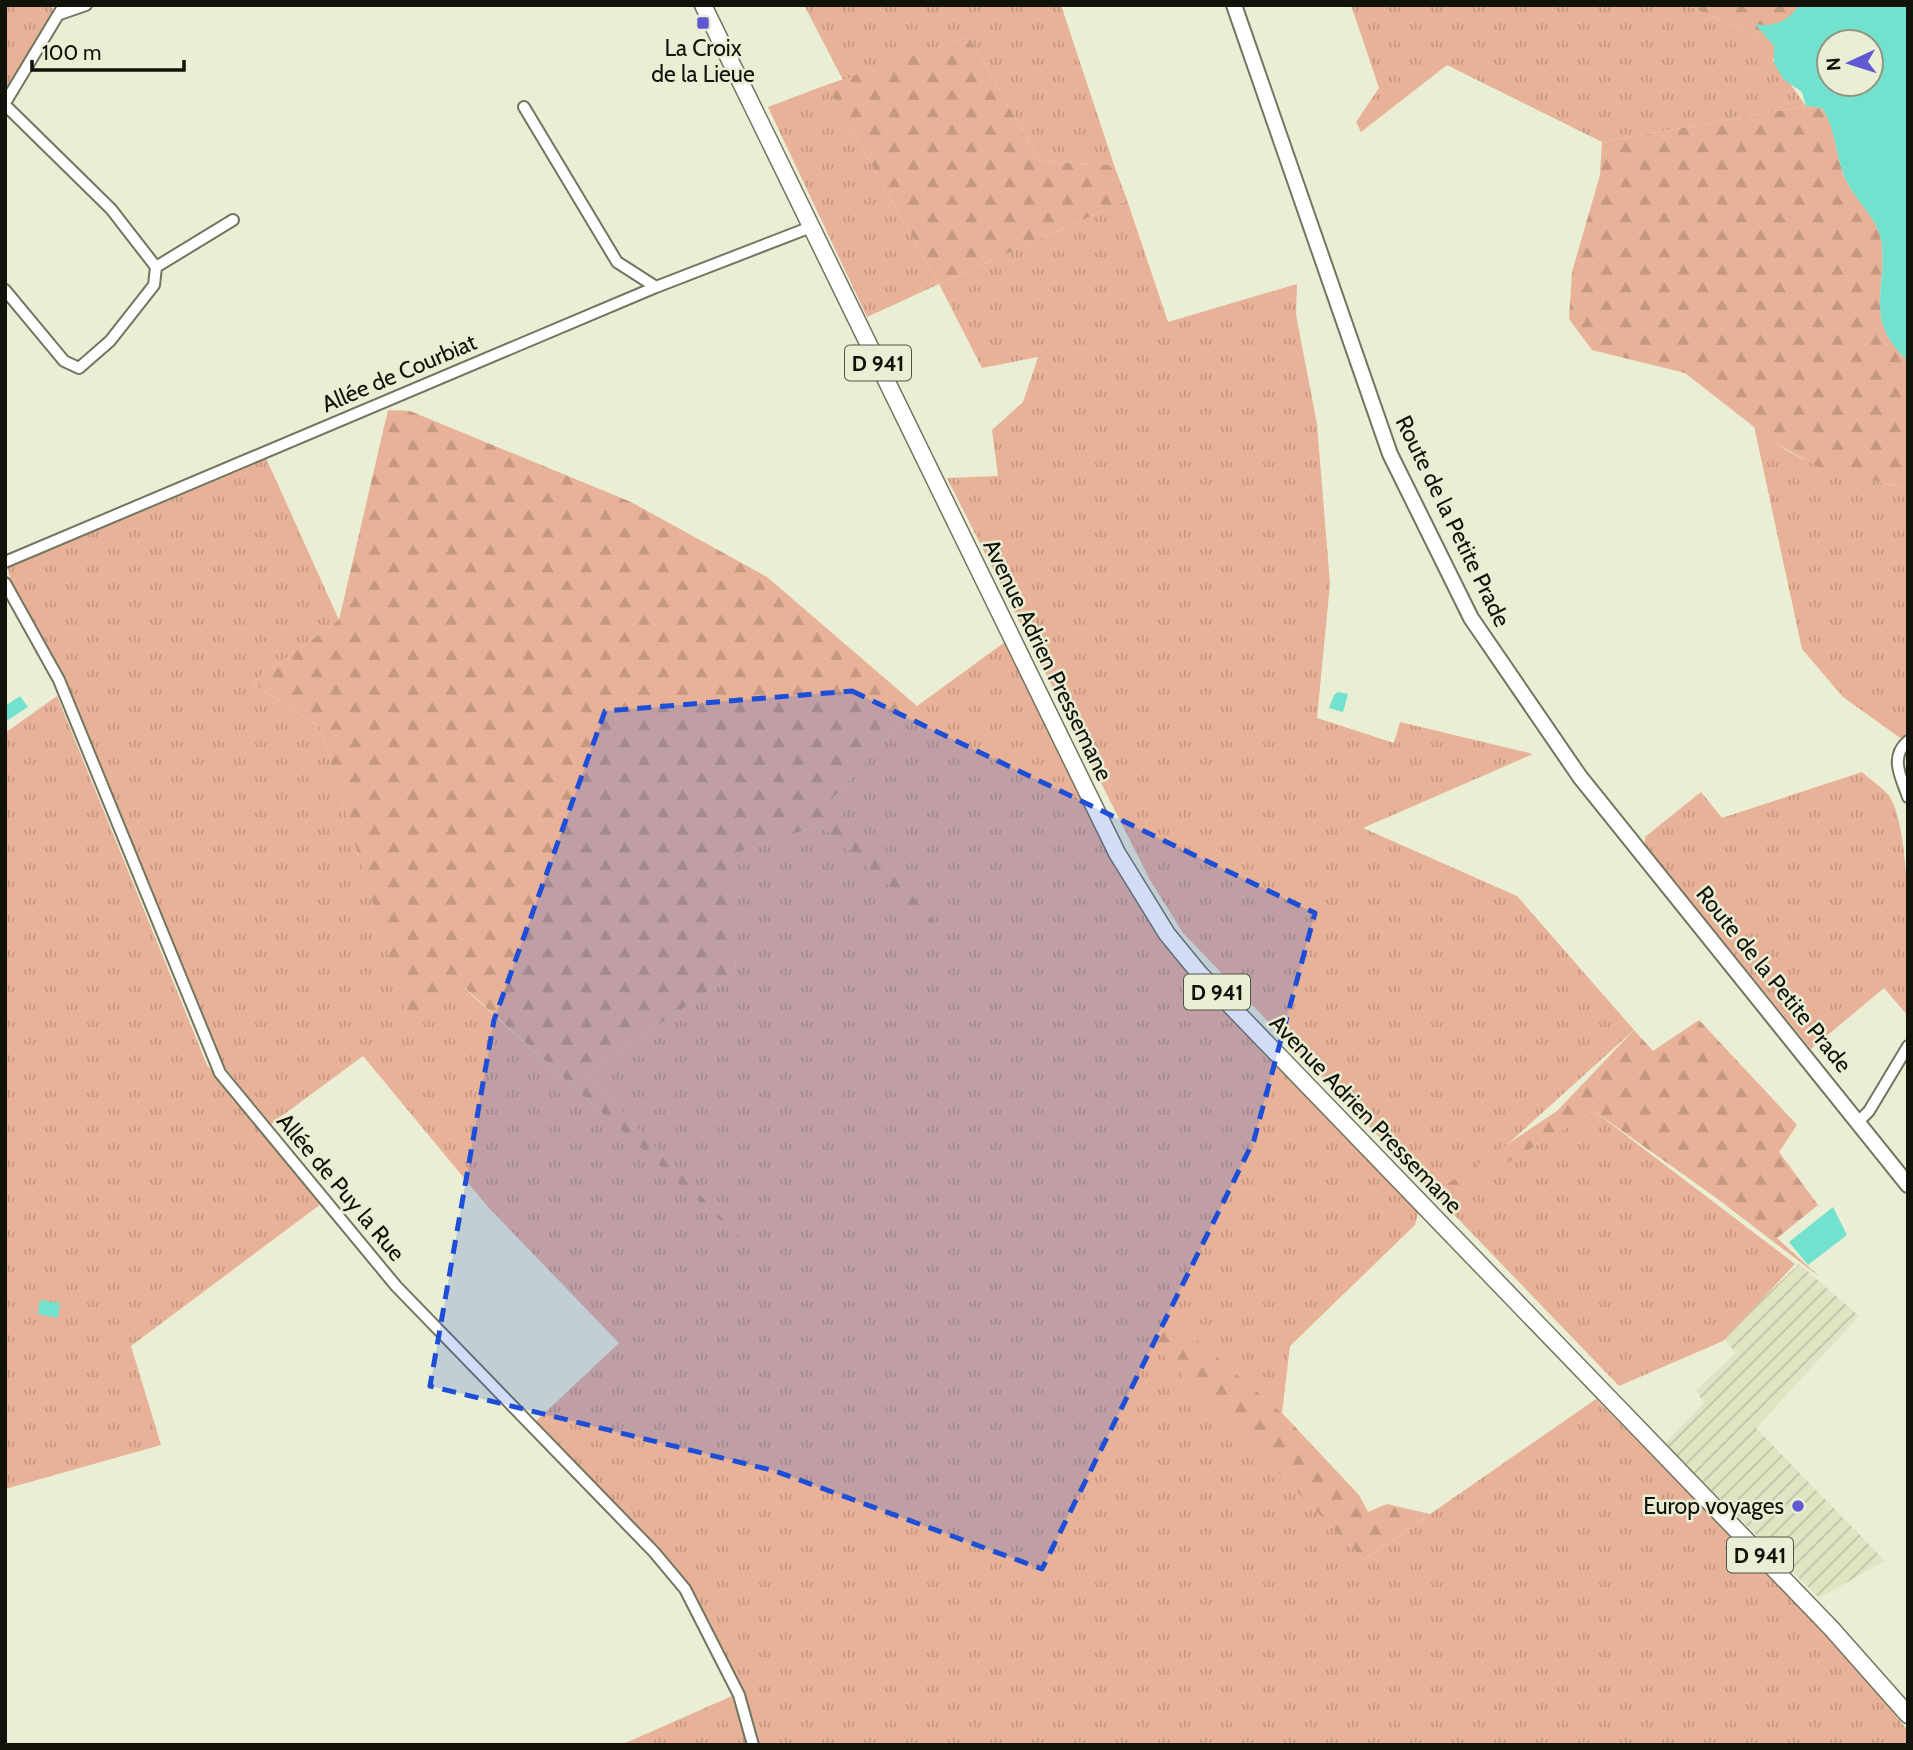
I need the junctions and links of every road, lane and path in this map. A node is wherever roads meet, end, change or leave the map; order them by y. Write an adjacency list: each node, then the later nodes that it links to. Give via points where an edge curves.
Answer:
1 (86, 5): 4 (street)
2 (703, 5): 8 (main road, D 941)
3 (1234, 5): 17 (street, Route de la Petite Prade, via 1390,454 1471,618 1580,776)
4 (62, 10): 5 (street)
5 (5, 104): 9 (street, via 111,209)
6 (524, 107): 10 (street, via 617,262)
7 (233, 220): 9 (street)
8 (811, 227): 10 (street, Allée de Courbiat); 19 (main road, Avenue Adrien Pressemane / D 941, via 1118,853 1167,934 1208,984 1812,1609)
9 (156, 267): 11 (street, via 154,285 110,341 79,368 64,361)
10 (656, 287): 12 (street, Allée de Courbiat)
11 (5, 290)
12 (5, 562)
13 (5, 583): 20 (street, Allée de Puy la Rue, via 59,680 220,1073 396,1286 685,1589 738,1695)
14 (1908, 741): 15 (street, via 1900,747 1897,760)
15 (1908, 797)
16 (1908, 1046): 17 (street)
17 (1859, 1121): 18 (street, Route de la Petite Prade)
18 (1908, 1185)
19 (1908, 1715)
20 (753, 1745)

